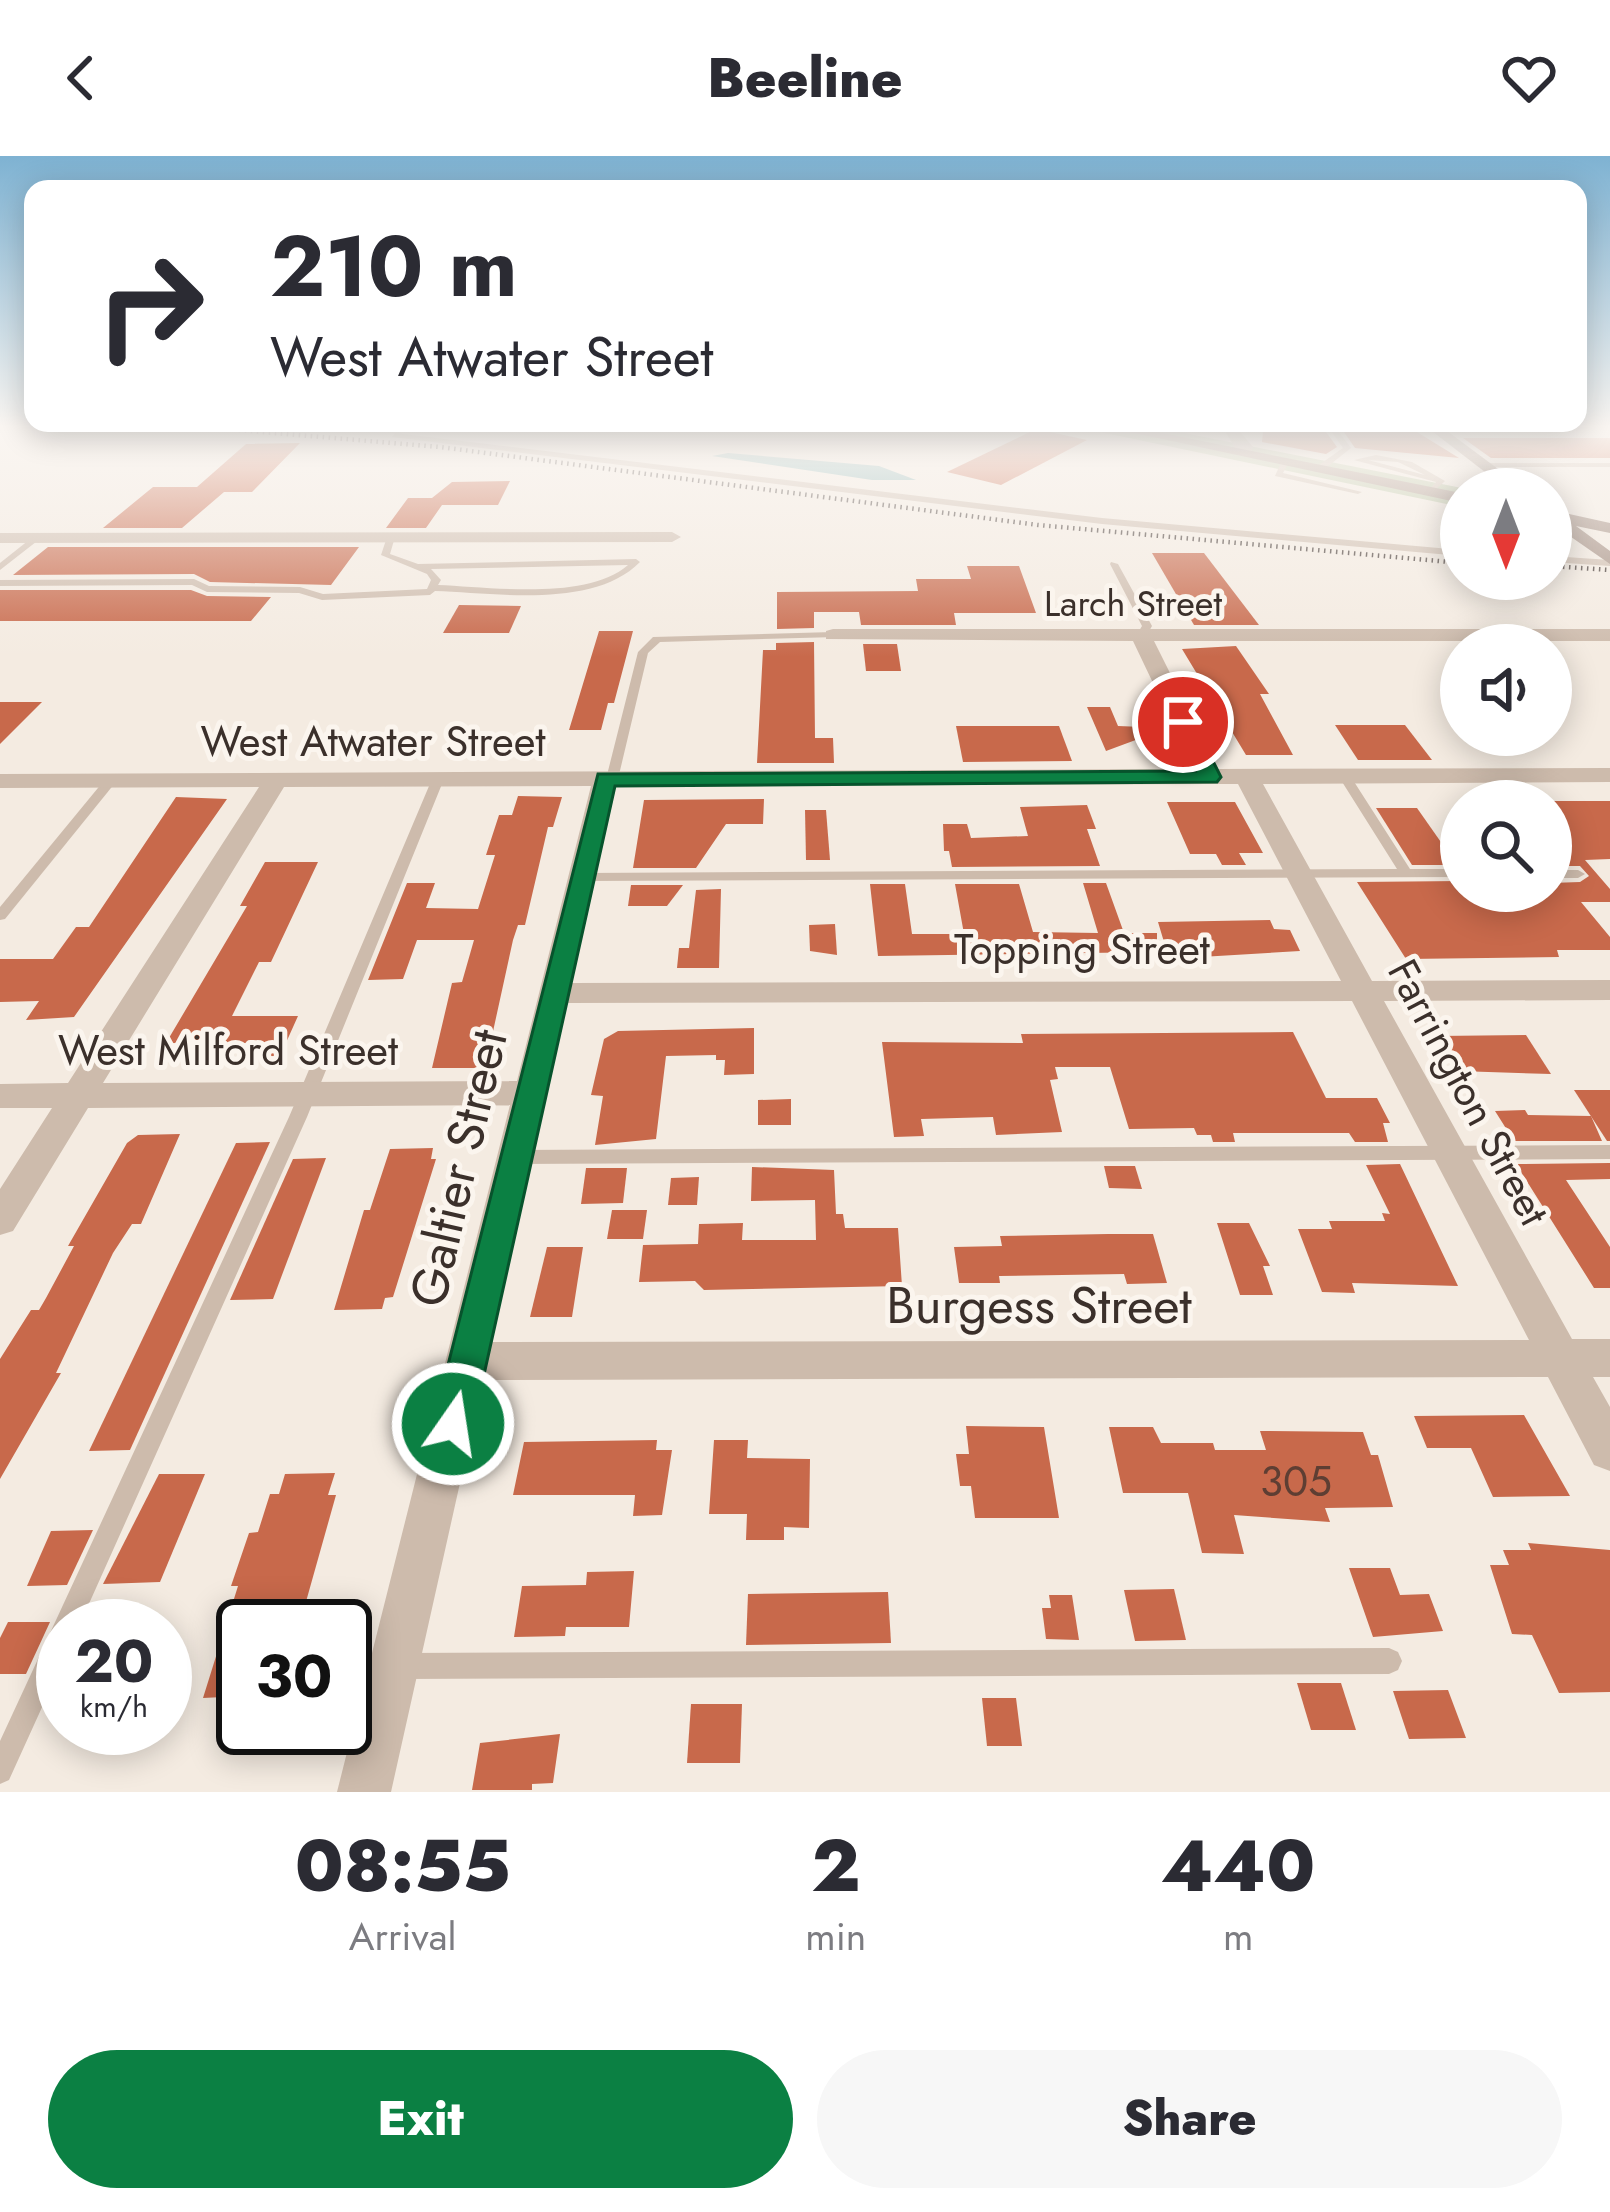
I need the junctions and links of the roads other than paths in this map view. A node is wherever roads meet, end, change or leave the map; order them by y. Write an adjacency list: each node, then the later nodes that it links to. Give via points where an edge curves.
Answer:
1 (965, 504): 9 (lane)
2 (1572, 520): 3 (main road)
3 (1610, 528)
4 (1572, 531): 10 (main road)
5 (391, 537): 6 (street); 8 (street); 14 (lane, via 386,556)
6 (672, 537)
7 (0, 538): 8 (street)
8 (37, 538): 13 (lane)
9 (1440, 551)
10 (1605, 557): 11 (lane)
11 (1572, 558)
12 (1114, 564): 19 (lane, via 1147,626)
13 (0, 567)
14 (414, 567): 16 (lane, via 430,572); 16 (lane, via 636,562 616,580 584,589)
15 (0, 583): 16 (lane, via 194,582 345,597 416,597)
16 (433, 587)
17 (832, 635): 19 (street, Larch Street); 20 (lane, Larch Street)
18 (1610, 635): 19 (street, Larch Street)
19 (1141, 636): 22 (street)
20 (657, 639): 26 (lane, Galtier Street, via 643,652)
21 (1610, 775): 24 (street, West Atwater Street)
22 (1210, 777): 23 (street, West Atwater Street); 26 (street, West Atwater Street)
23 (1247, 777): 24 (street, West Atwater Street); 30 (street, Farrington Street)
24 (1345, 777): 31 (lane)
25 (438, 779): 26 (street, West Atwater Street); 28 (street, West Atwater Street); 43 (lane)
26 (609, 779): 35 (street, Galtier Street)
27 (111, 780): 28 (street, West Atwater Street); 29 (street, West Atwater Street); 36 (lane)
28 (276, 780): 42 (street)
29 (0, 781)
30 (1300, 872): 31 (lane); 35 (lane); 38 (street, Farrington Street)
31 (1406, 872): 32 (lane)
32 (1440, 873)
33 (1572, 874): 34 (lane)
34 (1578, 874)
35 (582, 878): 39 (street, Galtier Street)
36 (0, 916)
37 (1610, 990): 38 (street, Topping Street)
38 (1365, 991): 39 (street, Topping Street); 44 (street, Farrington Street)
39 (555, 993): 40 (street, Galtier Street)
40 (529, 1093): 43 (street, West Milford Street); 46 (street, Galtier Street)
41 (0, 1096): 42 (street, West Milford Street)
42 (76, 1096): 43 (street, West Milford Street); 47 (street)
43 (306, 1096): 52 (lane)
44 (1449, 1151): 45 (lane); 46 (lane); 48 (street, Farrington Street)
45 (1610, 1152)
46 (514, 1157): 50 (street, Galtier Street)
47 (0, 1220)
48 (1560, 1358): 49 (street, Burgess Street); 50 (street, Burgess Street); 51 (street, Farrington Street)
49 (1610, 1358)
50 (468, 1361): 54 (street, Galtier Street)
51 (1610, 1450)
52 (78, 1599)
53 (1389, 1661): 54 (lane)
54 (394, 1666): 57 (street, Galtier Street)
55 (36, 1691): 56 (lane)
56 (0, 1771)
57 (364, 1792)

